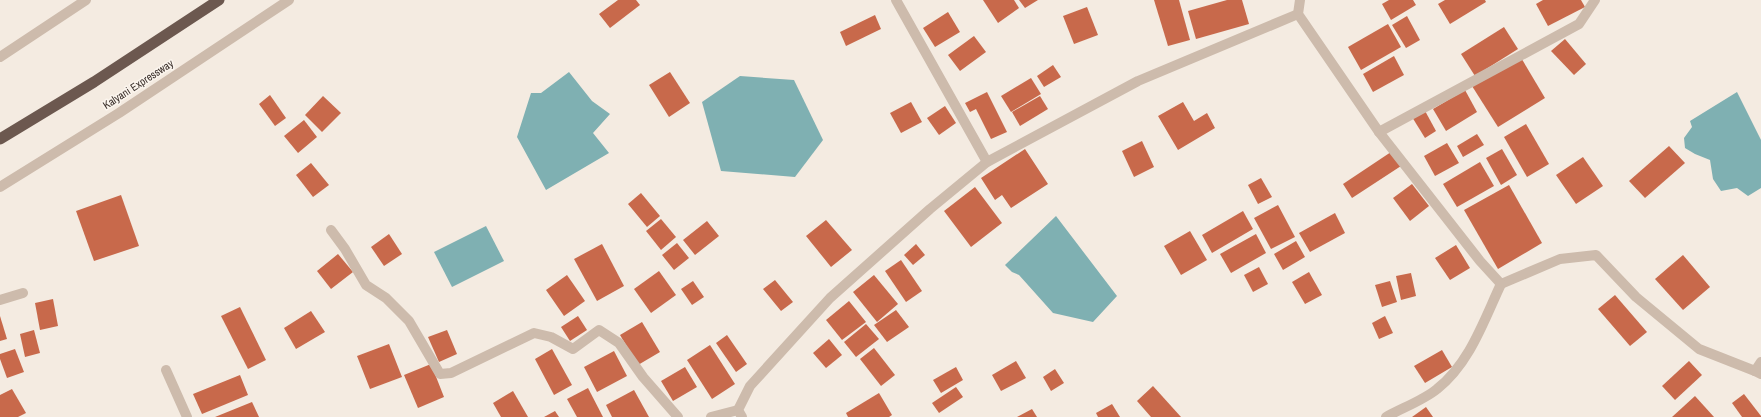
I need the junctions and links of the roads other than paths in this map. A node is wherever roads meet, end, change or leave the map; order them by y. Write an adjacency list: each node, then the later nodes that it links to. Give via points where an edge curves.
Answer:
1 (86, 0): 8 (street)
2 (219, 0): 10 (highway, via 94,82)
3 (289, 0): 12 (street, Kalyani Expressway, via 119,113)
4 (896, 0): 11 (street)
5 (1300, 0): 7 (street)
6 (1594, 0): 9 (street, via 1579,24)
7 (1298, 14): 9 (street); 11 (street, via 1138,81)
8 (0, 57)
9 (1379, 132): 14 (street)
10 (0, 139)
11 (987, 162): 20 (street, via 830,298 750,386)
12 (0, 187)
13 (331, 230): 22 (street, via 366,286 386,298 409,321 440,374 451,373 534,333 551,337 573,349 599,330 619,343)
14 (1500, 284): 19 (street, via 1560,259 1596,255 1636,297 1699,349); 24 (street, via 1469,351 1454,373 1437,389)
15 (23, 293): 16 (street)
16 (0, 300)
17 (1761, 362): 19 (street)
18 (166, 370): 21 (street)
19 (1758, 373)
20 (740, 414): 23 (street)
21 (188, 417)
22 (678, 417)
23 (711, 417)
24 (1386, 417)

